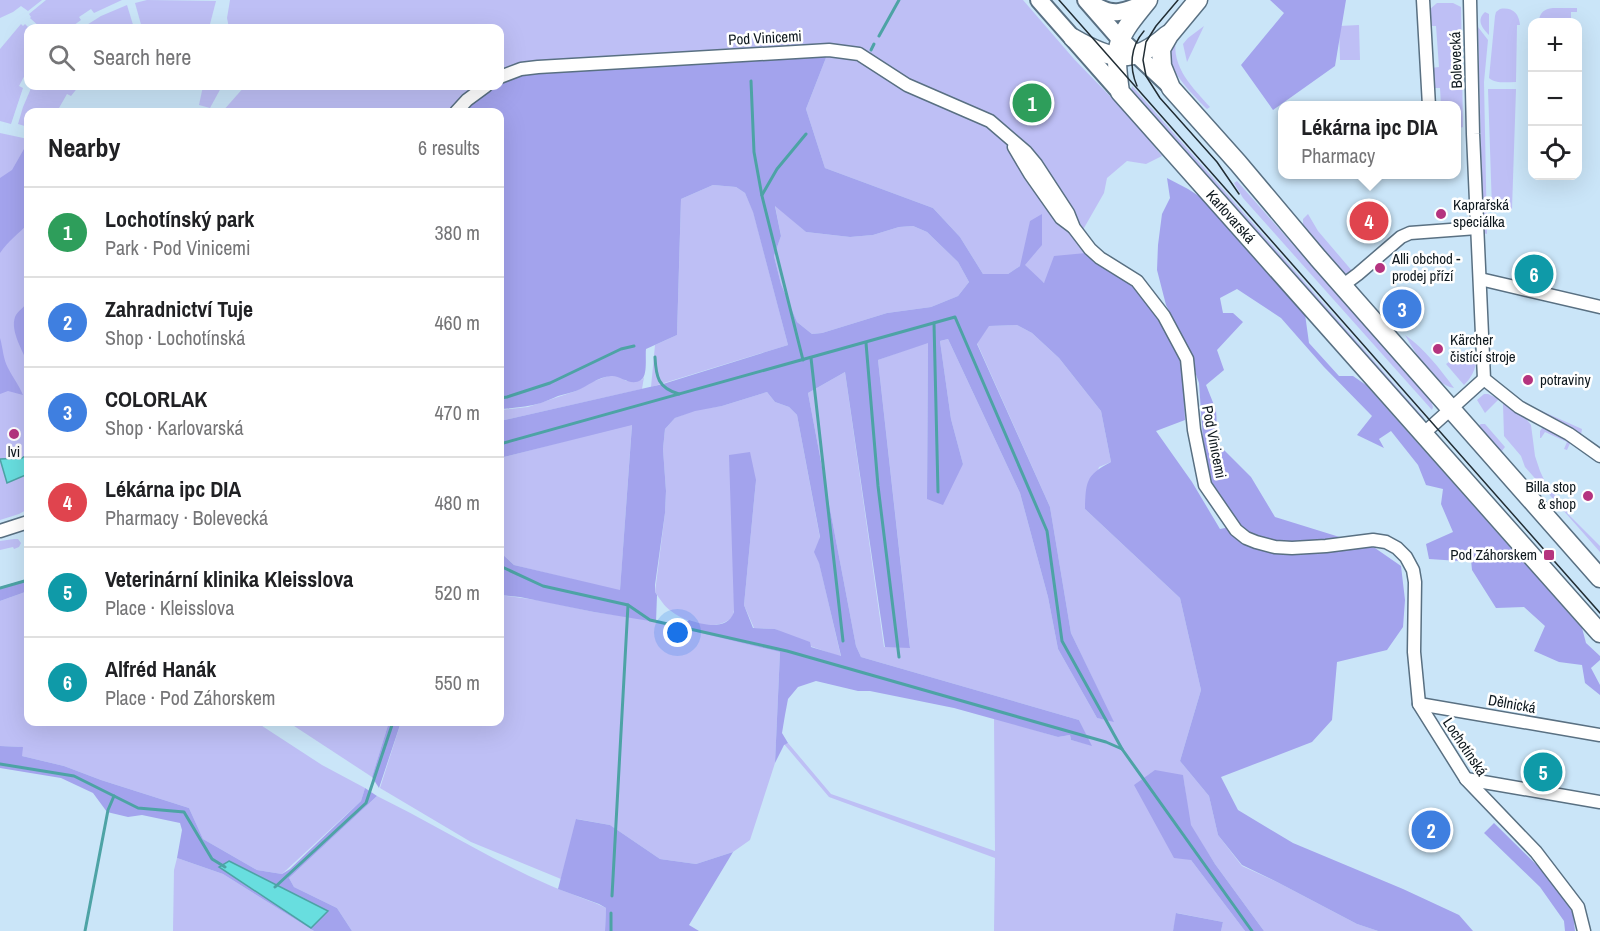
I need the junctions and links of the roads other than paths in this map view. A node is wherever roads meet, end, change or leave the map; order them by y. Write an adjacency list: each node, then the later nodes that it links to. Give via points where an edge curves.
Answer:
1 (1039, 0): 8 (main road, Karlovarská)
2 (1087, 0): 6 (main road, via 1111,13); 9 (main road)
3 (1198, 0): 7 (main road)
4 (1423, 0): 15 (street, Bolevecká)
5 (1470, 0): 17 (street, Bolevecká)
6 (1147, 1): 9 (main road, via 1131,21)
7 (1176, 28): 10 (main road, via 1145,51); 12 (main road, via 1164,42 1161,54)
8 (1073, 38): 9 (main road, via 1089,48); 14 (main road, Karlovarská)
9 (1119, 47): 10 (main road); 14 (main road, via 1116,65)
10 (1142, 59): 12 (main road)
11 (504, 75): 27 (street, Pod Vinicemi, via 538,67 829,50 859,54 906,85 990,121 1036,164 1090,249 1137,281 1164,316 1187,359 1194,430 1205,485 1236,530 1246,538 1275,548 1373,540)
12 (1171, 88): 19 (main road)
13 (481, 90): 16 (street)
14 (1120, 92): 23 (main road, Karlovarská)
15 (1429, 101)
16 (460, 108)
17 (1477, 228): 18 (street, Bolevecká); 19 (street, via 1410,233)
18 (1480, 279): 20 (street); 21 (street, Bolevecká)
19 (1342, 286): 22 (main road)
20 (1600, 307)
21 (1484, 379): 22 (street); 24 (street, via 1519,407)
22 (1450, 409): 23 (street); 28 (main road)
23 (1423, 434): 29 (main road, Karlovarská)
24 (1600, 456)
25 (24, 523): 26 (street)
26 (0, 531)
27 (1397, 548): 30 (street, Lochotínská, via 1413,570 1415,582 1414,652)
28 (1600, 579)
29 (1600, 633)
30 (1419, 704): 31 (street, Dělnická); 32 (street, Lochotínská)
31 (1600, 735)
32 (1466, 779): 33 (street); 34 (street, Lochotínská, via 1536,852 1578,907)
33 (1600, 802)
34 (1584, 931)

